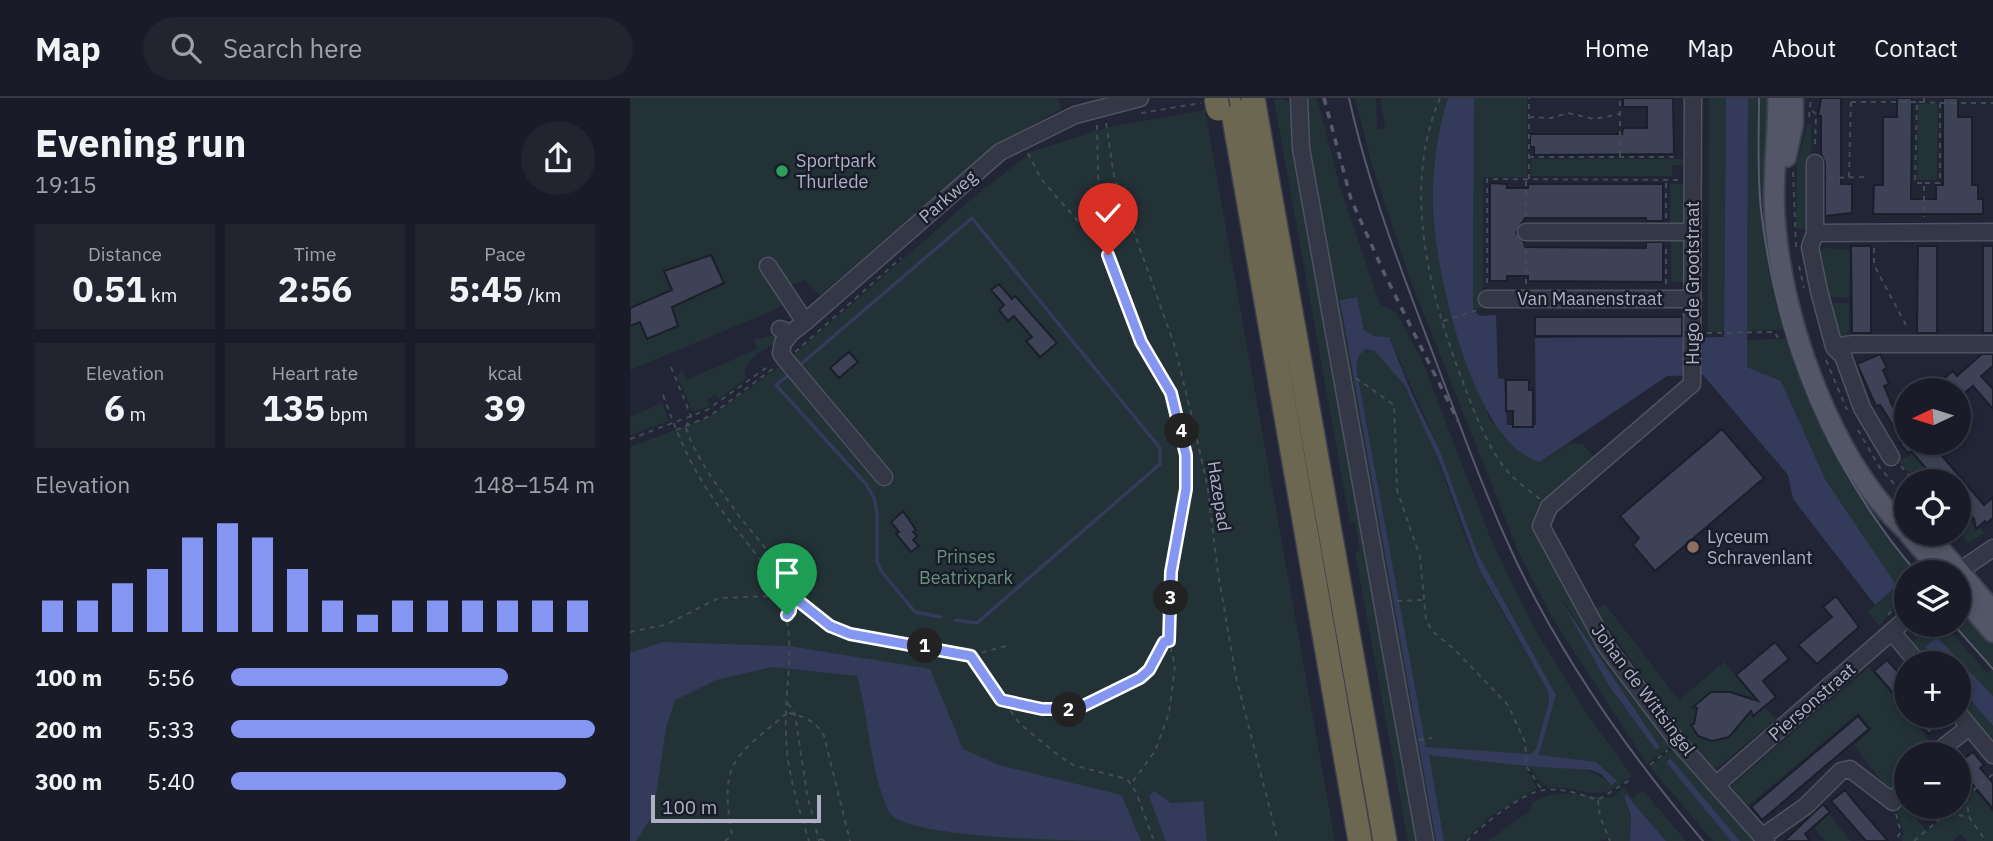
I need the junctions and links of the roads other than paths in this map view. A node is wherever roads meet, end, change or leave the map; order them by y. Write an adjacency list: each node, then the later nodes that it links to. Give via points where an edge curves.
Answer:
1 (1071, 98): 8 (street)
2 (1140, 98): 8 (street, Parkweg, via 1100,114)
3 (1299, 98): 44 (street, via 1303,162)
4 (1693, 98): 11 (street, Hugo de Grootstraat)
5 (1778, 98): 23 (main road, via 1776,231 1799,336 1852,462)
6 (1793, 98): 22 (main road, via 1782,187 1787,248 1804,322 1852,444 1875,481)
7 (1234, 102): 42 (highway, via 1240,164); 43 (highway)
8 (1075, 115): 17 (street, Parkweg, via 1000,152)
9 (1814, 170): 13 (street)
10 (1526, 232): 11 (street)
11 (1693, 232): 15 (street, Hugo de Grootstraat)
12 (1993, 232): 13 (street)
13 (1815, 233): 19 (street, via 1810,247)
14 (768, 266): 17 (street)
15 (1693, 299): 16 (street, Van Maanenstraat); 24 (street, Hugo de Grootstraat, via 1692,384 1549,507)
16 (1483, 304)
17 (805, 323): 21 (street, Parkweg, via 786,331 781,353)
18 (1993, 344): 19 (street)
19 (1834, 347): 20 (street, via 1843,356 1862,408)
20 (1891, 457)
21 (884, 477)
22 (1894, 500)
23 (1894, 519)
24 (1541, 526): 39 (street, Johan de Wittsingel, via 1606,646)
25 (1923, 546): 27 (main road)
26 (1993, 548): 28 (street)
27 (1938, 560)
28 (1971, 565)
29 (1971, 591): 31 (main road)
30 (1971, 599): 33 (main road)
31 (1993, 611)
32 (1892, 632): 34 (street); 39 (street, Piersonstraat)
33 (1993, 632)
34 (1908, 651)
35 (1968, 728): 37 (street)
36 (1970, 728): 38 (street)
37 (1950, 742)
38 (1993, 755)
39 (1717, 784): 41 (street, Johan de Wittsingel)
40 (1894, 801): 41 (street, via 1850,769 1841,771 1807,806)
41 (1764, 839)
42 (1360, 841)
43 (1385, 841)
44 (1425, 841)

